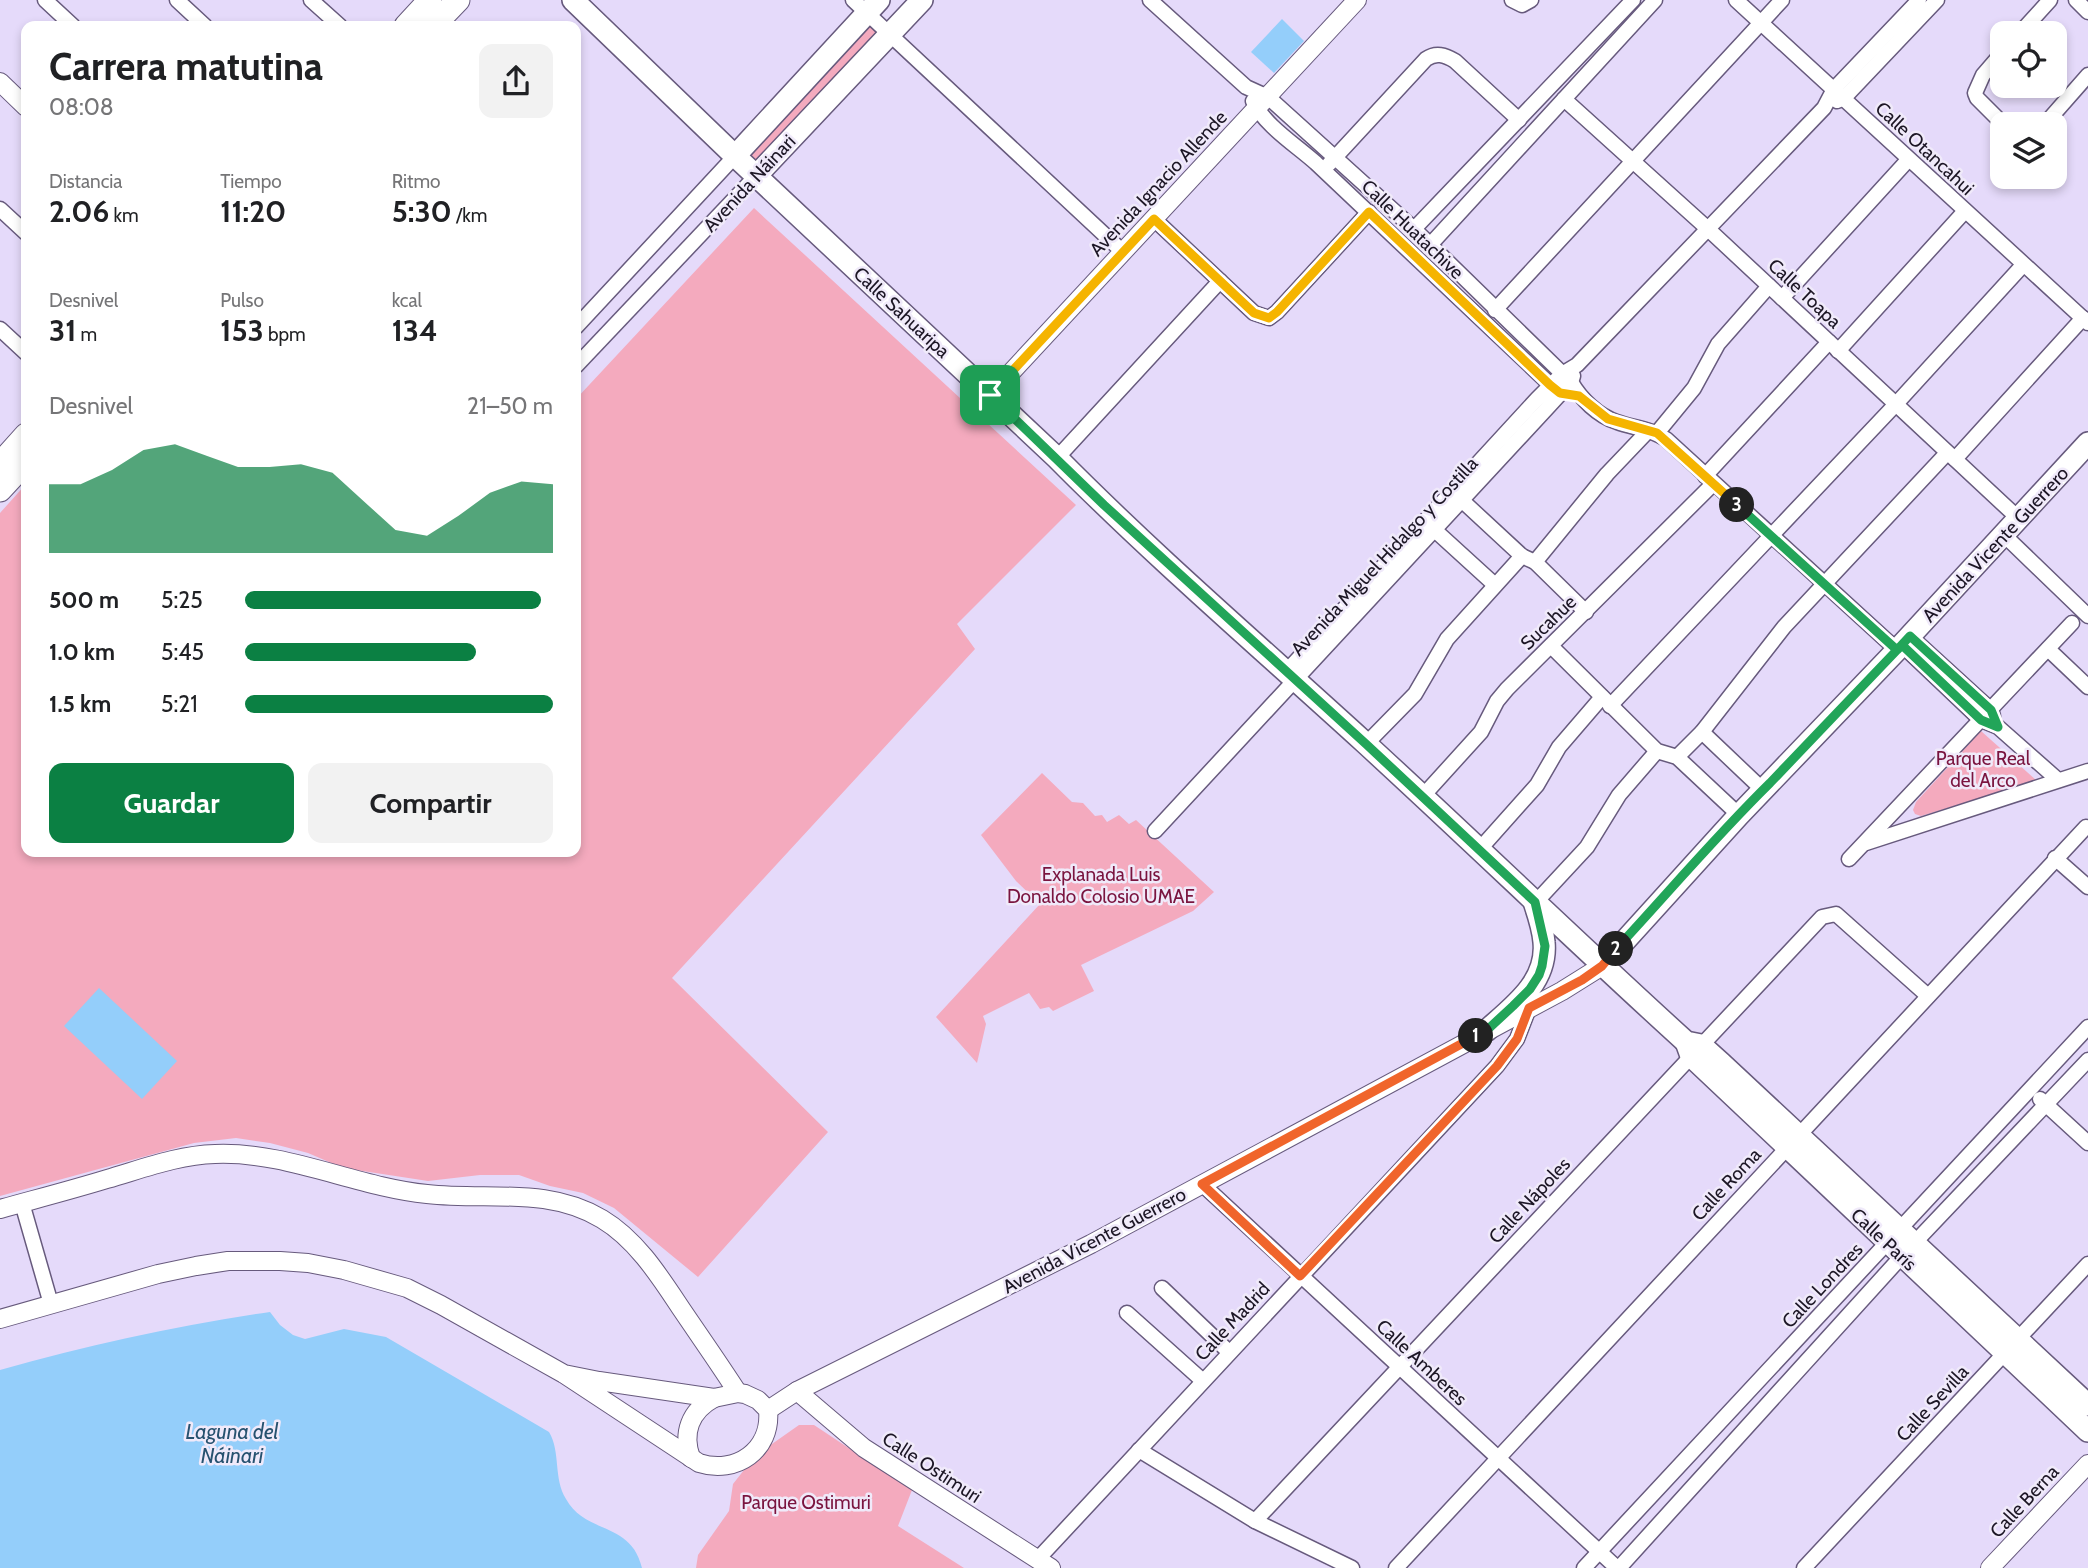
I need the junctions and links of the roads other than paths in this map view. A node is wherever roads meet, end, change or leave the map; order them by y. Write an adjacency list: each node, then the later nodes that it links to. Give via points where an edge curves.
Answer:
1 (45, 0): 22 (street)
2 (177, 0): 23 (street)
3 (312, 0): 24 (street)
4 (430, 0): 25 (main road)
5 (458, 0): 26 (main road)
6 (573, 0): 40 (main road, Calle Sahuaripa)
7 (922, 0): 29 (main road, Avenida Náinari)
8 (1150, 0): 36 (street, Calle Huatachive)
9 (1357, 0): 36 (street, Avenida Ignacio Allende)
10 (1512, 0): 11 (street, via 1522,5)
11 (1531, 0)
12 (1633, 0): 39 (street)
13 (1655, 0): 34 (street)
14 (1737, 0): 28 (street, Calle Otancahui)
15 (1782, 0): 28 (street)
16 (1919, 0): 33 (street, Avenida Miguel Hidalgo y Costilla)
17 (1937, 0): 33 (street, Avenida Miguel Hidalgo y Costilla)
18 (2050, 0): 27 (street)
19 (2076, 0): 21 (street)
20 (867, 4): 29 (street); 40 (main road, Avenida Náinari)
21 (2088, 12)
22 (68, 21)
23 (200, 21)
24 (335, 21)
25 (411, 21)
26 (438, 21)
27 (2031, 21)
28 (1760, 22): 33 (street, Calle Otancahui); 43 (street)
29 (890, 34): 45 (main road, Avenida Náinari); 54 (street)
30 (1990, 67): 37 (street, via 1975,93)
31 (2088, 75): 38 (street)
32 (0, 82): 35 (street)
33 (1839, 94): 42 (street, Calle Otancahui); 52 (street, Avenida Miguel Hidalgo y Costilla)
34 (1564, 99): 43 (street, Calle Toapa); 53 (street)
35 (21, 102)
36 (1262, 103): 41 (street, Calle Huatachive); 44 (street, Calle Huatachive); 49 (street, Avenida Ignacio Allende)
37 (1990, 112)
38 (2056, 112)
39 (1519, 120): 41 (street, via 1455,61 1434,55); 51 (street)
40 (734, 156): 45 (main road, Calle Sahuaripa); 61 (street, Avenida Náinari)
41 (1335, 157): 44 (street); 51 (street, Calle Huatachive)
42 (1908, 160): 47 (street, Calle Otancahui); 58 (street)
43 (1631, 162): 52 (street, Calle Toapa); 59 (street)
44 (1324, 170): 48 (street, Calle Huatachive)
45 (756, 176): 65 (street, Avenida Náinari); 68 (main road, Calle Sahuaripa)
46 (0, 209): 50 (street)
47 (1965, 211): 55 (street, Calle Otancahui); 63 (street, Sucahue)
48 (1369, 212): 56 (street, via 1269,318 1254,313); 67 (street, Calle Huatachive)
49 (1154, 219): 54 (street, Avenida Ignacio Allende); 56 (street)
50 (21, 228)
51 (1414, 229): 53 (street, Calle Huatachive)
52 (1708, 229): 57 (street, Calle Toapa); 66 (street, Avenida Miguel Hidalgo y Costilla)
53 (1430, 245): 59 (street, Calle Huatachive)
54 (1123, 252): 68 (street, Avenida Ignacio Allende)
55 (2023, 265): 60 (street, Calle Otancahui); 70 (street)
56 (1220, 281): 75 (street)
57 (1769, 286): 58 (street, Calle Toapa); 71 (street, via 1718,344 1694,388)
58 (1782, 298): 63 (street, Calle Toapa)
59 (1495, 310): 66 (street, Calle Huatachive)
60 (2085, 321): 74 (street)
61 (581, 322)
62 (0, 329): 64 (street)
63 (1834, 346): 70 (street, Calle Toapa); 77 (street, Sucahue)
64 (21, 348)
65 (581, 361)
66 (1566, 378): 67 (street, Avenida Miguel Hidalgo y Costilla); 69 (street, Calle Huatachive)
67 (1555, 389): 69 (street); 79 (street, Avenida Miguel Hidalgo y Costilla)
68 (990, 395): 75 (main road, Calle Sahuaripa)
69 (1579, 396): 71 (street, via 1608,419)
70 (1896, 404): 74 (street, Calle Toapa); 83 (street)
71 (1652, 432): 77 (street); 84 (street)
72 (21, 443): 76 (main road)
73 (2088, 443): 80 (main road, Avenida Vicente Guerrero)
74 (1951, 456): 80 (street, Calle Toapa); 86 (street)
75 (1057, 457): 93 (main road, Calle Sahuaripa)
76 (10, 462): 78 (main road)
77 (1709, 480): 83 (street); 87 (street, Sucahue)
78 (0, 490)
79 (1456, 496): 81 (street, Avenida Miguel Hidalgo y Costilla); 84 (street)
80 (2018, 518): 82 (main road, Avenida Vicente Guerrero)
81 (1429, 525): 85 (street); 93 (street, Avenida Miguel Hidalgo y Costilla)
82 (2004, 535): 88 (street); 90 (main road, Avenida Vicente Guerrero)
83 (1772, 536): 86 (street); 95 (street)
84 (1528, 559): 85 (street); 87 (street)
85 (1495, 585): 98 (street, via 1447,639 1415,694)
86 (1825, 585): 90 (street); 97 (street, via 1776,636)
87 (1586, 611): 91 (street, Sucahue)
88 (2088, 616)
89 (2072, 623): 92 (street)
90 (1903, 644): 96 (street); 103 (main road, Avenida Vicente Guerrero)
91 (1551, 646): 95 (street); 104 (street, Sucahue, via 1507,689 1481,732)
92 (2048, 649): 94 (street); 96 (street)
93 (1291, 676): 98 (main road, Calle Sahuaripa); 107 (street, Avenida Miguel Hidalgo y Costilla)
94 (2088, 687)
95 (1606, 701): 99 (street); 109 (street, via 1559,747 1537,785)
96 (1986, 715): 102 (street); 108 (street)
97 (1702, 732): 100 (street); 103 (street)
98 (1366, 744): 104 (main road, Calle Sahuaripa)
99 (1657, 751): 100 (street); 113 (street, via 1619,795 1587,847)
100 (1677, 757): 105 (street)
101 (2088, 771): 102 (street)
102 (2058, 780): 108 (street)
103 (1763, 789): 105 (main road, Avenida Vicente Guerrero)
104 (1422, 797): 109 (main road, Calle Sahuaripa)
105 (1739, 815): 114 (main road, Avenida Vicente Guerrero)
106 (2086, 828): 110 (street, Calle Roma)
107 (1155, 831)
108 (1865, 843): 111 (street)
109 (1479, 850): 113 (main road, Calle Sahuaripa)
110 (2055, 858): 112 (street); 115 (street, Calle Roma)
111 (1849, 859)
112 (2088, 887)
113 (1535, 902): 114 (main road, Calle Sahuaripa); 118 (main road, via 1543,933 1542,966 1530,989)
114 (1602, 966): 116 (street, Avenida Vicente Guerrero); 119 (main road, Calle París)
115 (1928, 996): 119 (street, Calle Nápoles, via 1836,914 1826,915); 123 (street, Calle Roma)
116 (1529, 1008): 118 (street, Avenida Vicente Guerrero); 130 (street, Calle Madrid, via 1517,1039 1497,1066)
117 (2088, 1027): 121 (street, Calle Londres)
118 (1486, 1031): 125 (street, Avenida Vicente Guerrero)
119 (1692, 1048): 123 (main road, Calle París); 137 (street, Calle Nápoles)
120 (2088, 1060): 122 (street, Calle Londres)
121 (2030, 1090): 122 (street); 128 (street, Calle Londres)
122 (2046, 1105): 124 (street); 128 (street, Calle Londres)
123 (1793, 1141): 128 (main road, Calle París); 148 (street, Calle Roma)
124 (2088, 1143)
125 (1202, 1184): 130 (street, Calle Amberes); 140 (street, Avenida Vicente Guerrero)
126 (22, 1203): 127 (street); 132 (street); 141 (street, via 157,1165 216,1154 270,1159 425,1194 560,1201 603,1220 639,1251)
127 (0, 1209)
128 (1901, 1244): 135 (main road, Calle París); 151 (street, Calle Londres); 156 (street, Calle Londres)
129 (2088, 1264): 135 (street, Calle Sevilla)
130 (1300, 1276): 136 (street, Calle Madrid); 137 (street, Calle Amberes)
131 (1162, 1288): 136 (street)
132 (51, 1304): 134 (street); 138 (street, via 196,1266 228,1261 308,1263 407,1288)
133 (1127, 1313): 139 (street)
134 (0, 1319)
135 (2010, 1347): 143 (main road, Calle París); 145 (main road, Calle París); 157 (street, Calle Sevilla)
136 (1229, 1352): 139 (street, Calle Madrid)
137 (1399, 1367): 148 (street, Calle Amberes); 150 (street, Calle Nápoles)
138 (564, 1374): 142 (street); 147 (street)
139 (1203, 1381): 146 (street, Calle Madrid)
140 (797, 1391): 144 (street, Avenida Vicente Guerrero); 152 (street, Calle Ostimuri, via 864,1448)
141 (738, 1393): 142 (street); 144 (street, via 758,1400)
142 (714, 1398): 147 (street, via 699,1408 690,1423 687,1441)
143 (2088, 1405)
144 (768, 1410): 147 (street, via 765,1437 746,1459 718,1467)
145 (2088, 1431)
146 (1139, 1450): 150 (street); 152 (street, Calle Madrid)
147 (691, 1458)
148 (1497, 1460): 151 (street, Calle Amberes); 154 (street, Calle Roma)
149 (2088, 1464): 158 (street, Calle Berna)
150 (1255, 1521): 153 (street)
151 (1599, 1552): 155 (street, Calle Londres); 156 (street, Calle Amberes)
152 (1044, 1564)
153 (1352, 1568)
154 (1396, 1568)
155 (1584, 1568)
156 (1618, 1568)
157 (1804, 1568)
158 (1990, 1568)

